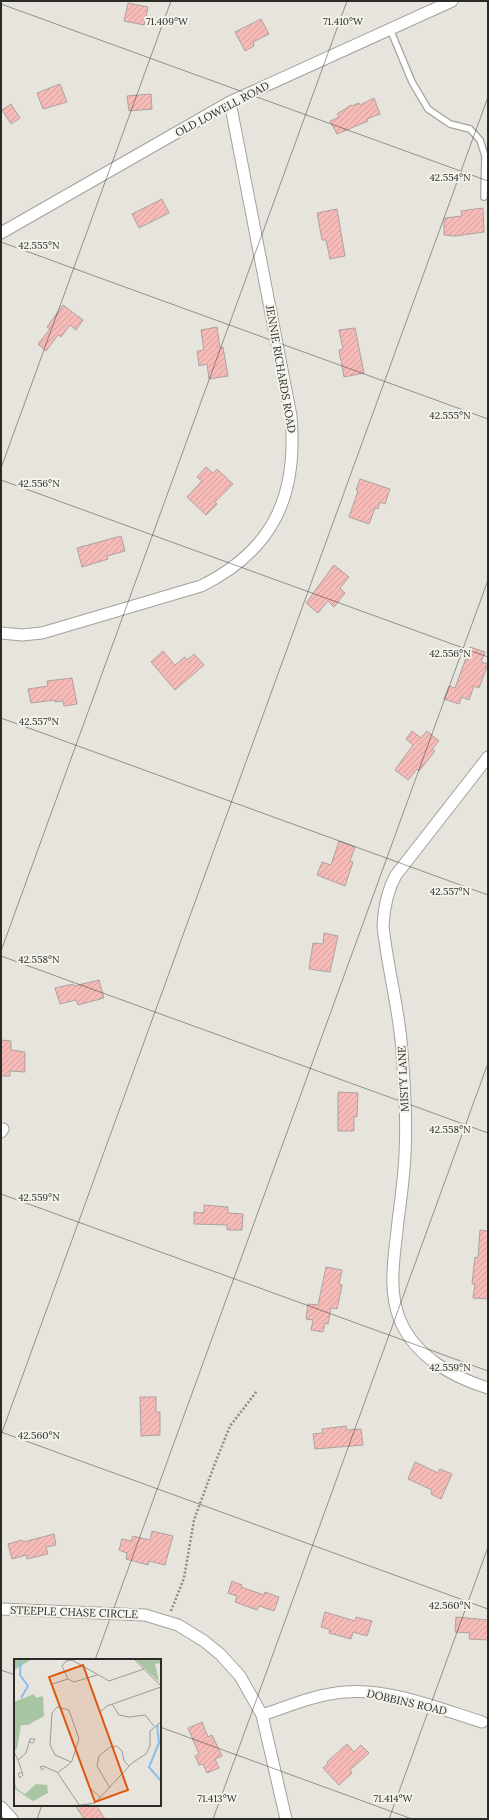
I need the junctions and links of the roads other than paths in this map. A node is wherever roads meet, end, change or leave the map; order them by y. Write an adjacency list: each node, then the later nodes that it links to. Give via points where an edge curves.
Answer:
1 (452, 1): 2 (street, OLD LOWELL ROAD)
2 (390, 28): 3 (street, OLD LOWELL ROAD); 4 (lane, via 412,82 428,109 450,124 470,129 480,140 485,156)
3 (230, 102): 5 (street, OLD LOWELL ROAD); 6 (street, JENNIE RICHARDS ROAD, via 291,416 293,459 284,499 264,536 251,552 219,577 201,586 42,633)
4 (484, 197)
5 (1, 233)
6 (1, 633)
7 (488, 757): 8 (street, MISTY LANE, via 396,875 387,897 383,926 401,1038 405,1108 404,1174 393,1272 396,1306 405,1330 425,1354 457,1376)
8 (488, 1388)
9 (1, 1609): 10 (street, STEEPLE CHASE CIRCLE, via 135,1613 167,1621 196,1635 220,1654 243,1681)
10 (262, 1714): 11 (street, DOBBINS ROAD, via 324,1695 362,1691 384,1694); 14 (street, STEEPLE CHASE CIRCLE)
11 (482, 1722)
12 (1, 1807): 13 (street)
13 (12, 1819)
14 (286, 1819)

